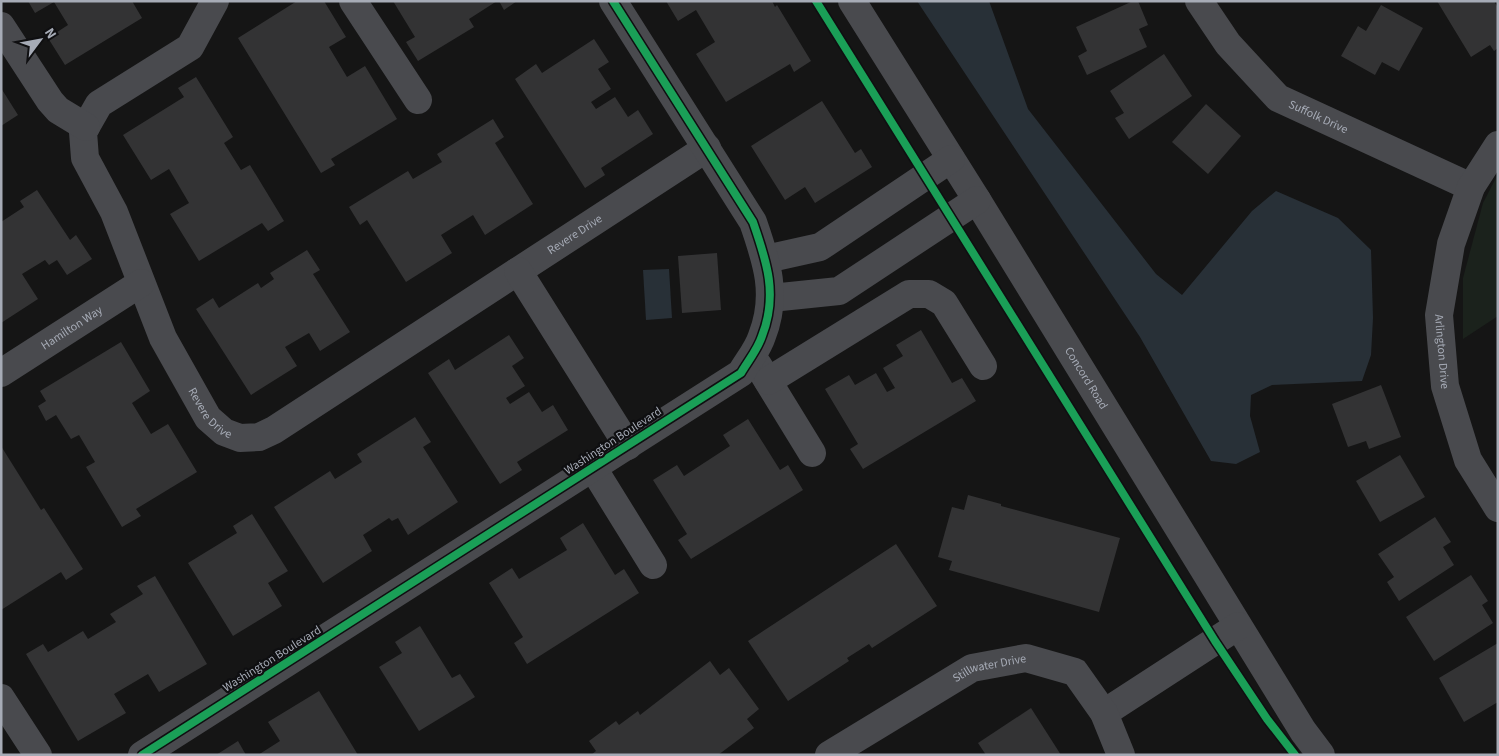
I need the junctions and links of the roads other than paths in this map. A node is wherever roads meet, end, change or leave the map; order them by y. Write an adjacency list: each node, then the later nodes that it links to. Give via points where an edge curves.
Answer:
1 (215, 1): 8 (street, Revere Drive, via 190,47 99,104)
2 (354, 1): 7 (street)
3 (613, 1): 10 (street, Washington Boulevard)
4 (852, 1): 11 (street, Concord Road)
5 (1199, 1): 12 (street, Suffolk Drive, via 1228,44 1278,98)
6 (1, 26): 8 (street, via 50,101 58,110)
7 (418, 100)
8 (86, 127): 16 (street, Revere Drive, via 83,132 85,158 114,212)
9 (1498, 145): 12 (street, Arlington Drive)
10 (707, 148): 14 (street, Washington Boulevard, via 753,222); 15 (street, Revere Drive)
11 (952, 159): 13 (street, Concord Road); 14 (street, via 820,247)
12 (1472, 187): 25 (street, Arlington Drive, via 1451,244 1439,315 1444,377 1468,460)
13 (977, 200): 17 (street, via 839,291); 27 (street, Concord Road)
14 (766, 259): 17 (street, Washington Boulevard)
15 (518, 271): 16 (street, Revere Drive, via 274,430 259,437 240,438 224,432 208,418 163,338); 22 (street)
16 (141, 283): 20 (street, Hamilton Way)
17 (771, 298): 18 (street, Washington Boulevard, via 762,336)
18 (752, 355): 21 (street); 22 (street, Washington Boulevard, via 741,373)
19 (983, 366): 21 (street, via 944,303 929,294 909,294)
20 (1, 373)
21 (768, 381): 23 (street)
22 (628, 446): 24 (street, Washington Boulevard)
23 (812, 453)
24 (593, 468): 26 (street); 31 (street, Washington Boulevard)
25 (1498, 508)
26 (653, 565)
27 (1238, 626): 29 (street); 34 (street, Concord Road)
28 (1, 698): 30 (street)
29 (1104, 713): 32 (street, Stillwater Drive, via 1075,672 1026,658 972,668); 33 (street, Stillwater Drive)
30 (38, 755)
31 (142, 755)
32 (829, 755)
33 (1121, 755)
34 (1321, 755)

